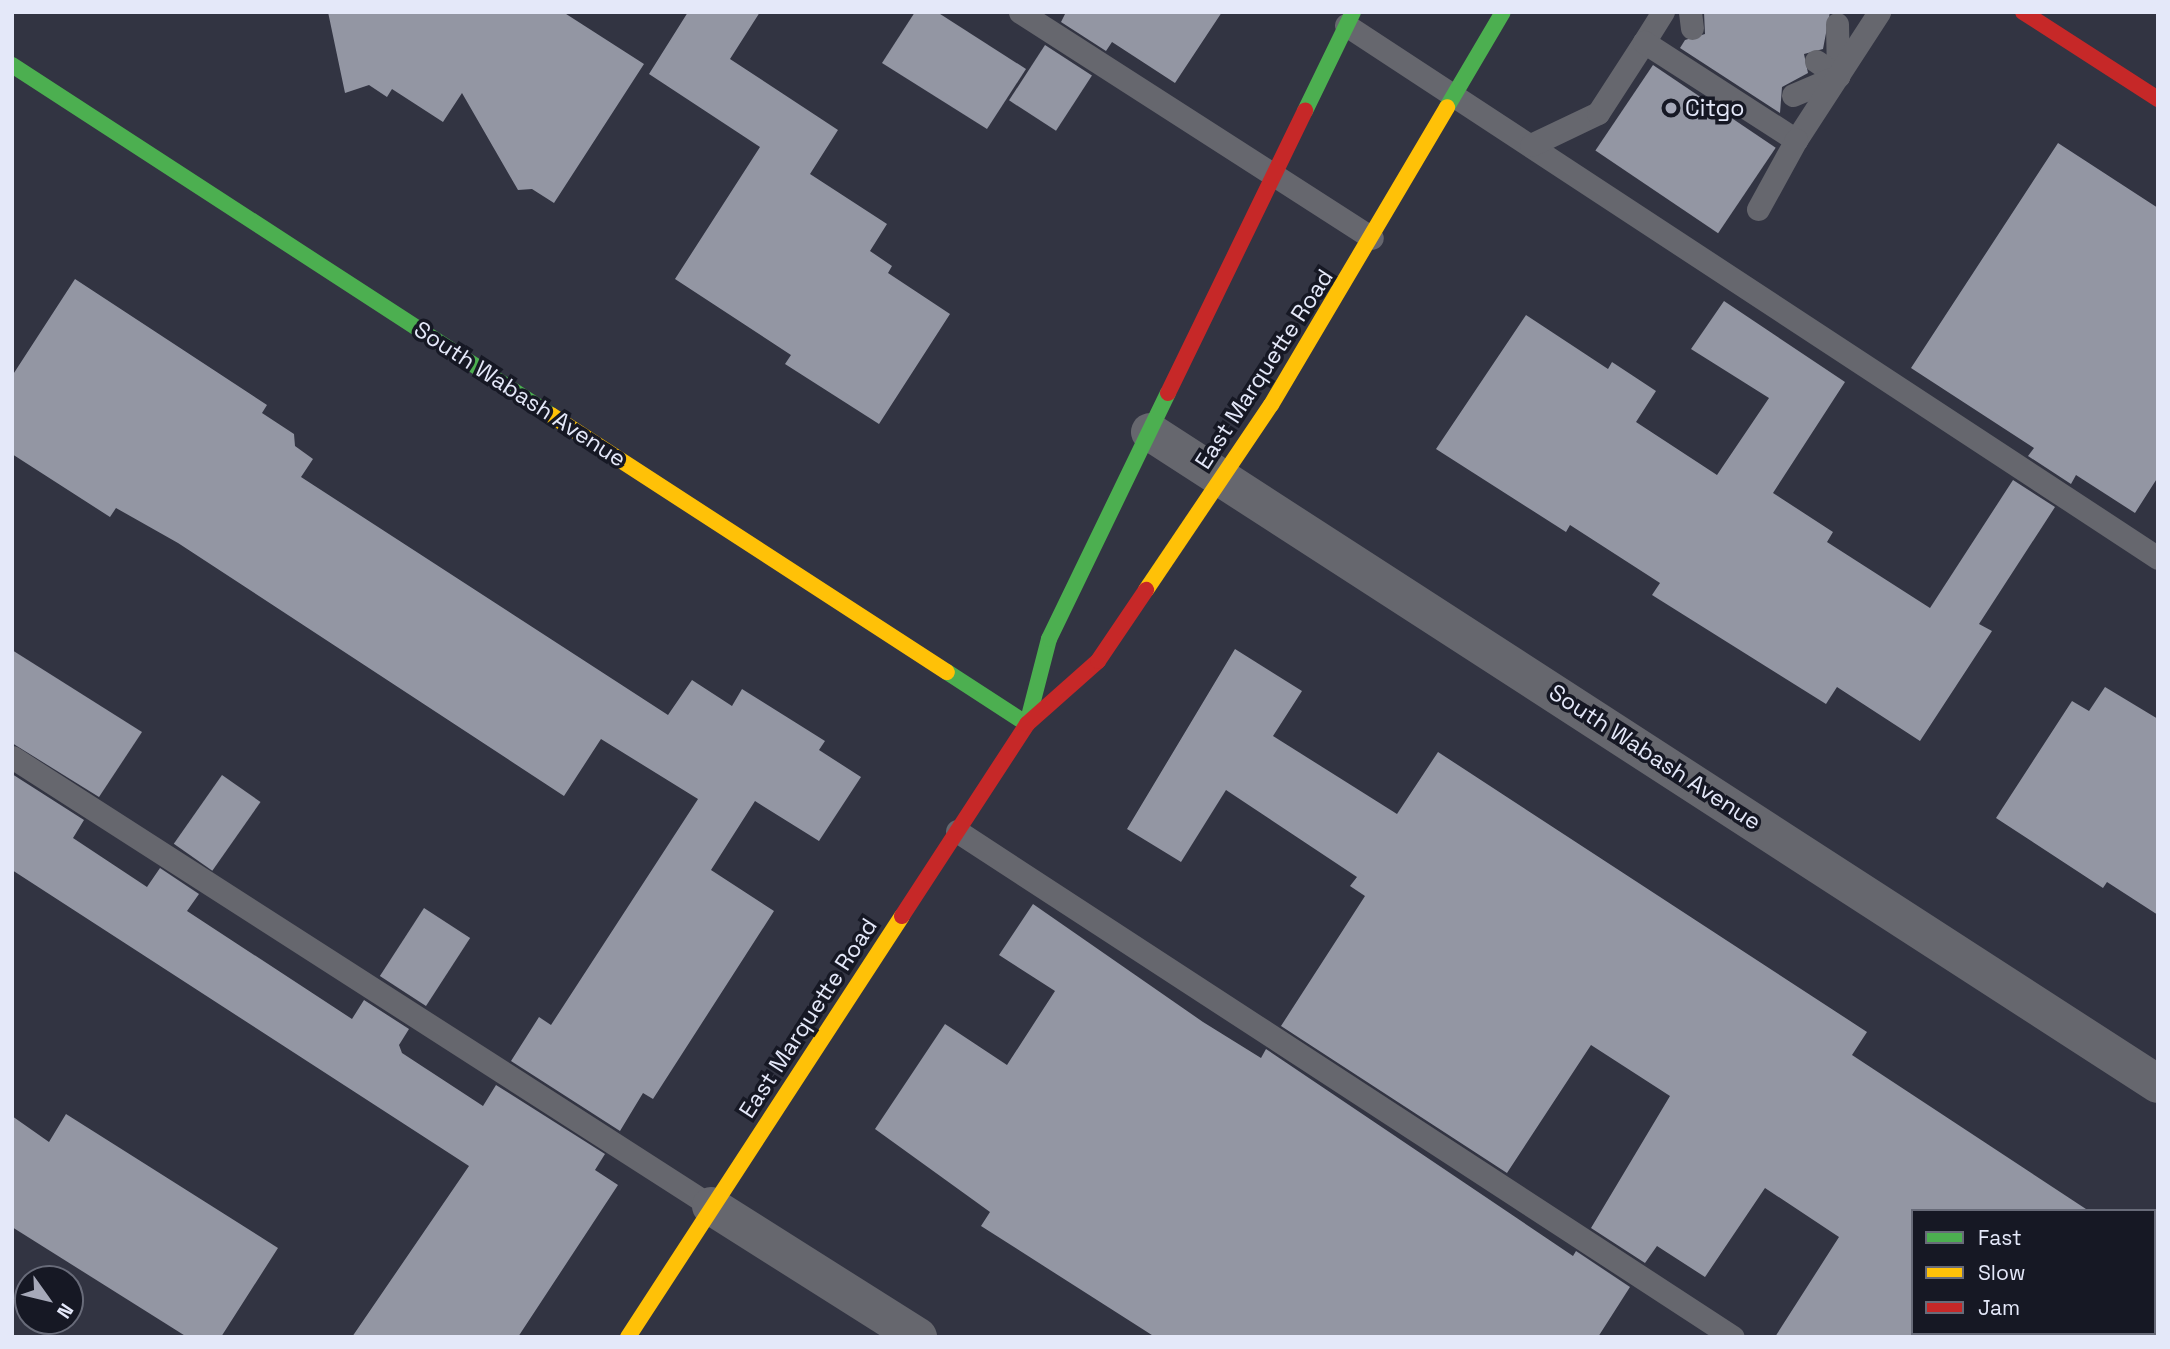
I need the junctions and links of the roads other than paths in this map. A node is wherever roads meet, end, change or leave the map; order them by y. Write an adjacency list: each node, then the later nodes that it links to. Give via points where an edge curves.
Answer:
1 (1020, 12): 17 (lane)
2 (1503, 12): 12 (street, East Marquette Road)
3 (1663, 12): 8 (lane)
4 (1879, 12): 11 (lane)
5 (2023, 12): 14 (street)
6 (1349, 19): 12 (lane); 17 (street, East Marquette Road)
7 (1837, 24): 11 (lane)
8 (1644, 42): 15 (lane); 16 (lane, via 1598,113)
9 (1816, 61): 11 (lane)
10 (12, 65): 23 (street, South Wabash Avenue)
11 (1838, 76): 13 (lane); 15 (lane)
12 (1450, 93): 16 (lane); 19 (street, East Marquette Road)
13 (1793, 95)
14 (2158, 99)
15 (1796, 140): 18 (lane)
16 (1531, 145): 22 (lane)
17 (1275, 176): 19 (lane); 20 (street, East Marquette Road)
18 (1758, 209)
19 (1372, 238): 21 (street, East Marquette Road)
20 (1150, 432): 21 (street, South Wabash Avenue); 23 (street, East Marquette Road, via 1049,639)
21 (1222, 477): 23 (street, East Marquette Road, via 1098,661); 26 (street, South Wabash Avenue)
22 (2158, 558)
23 (1027, 724): 25 (street, East Marquette Road)
24 (12, 757): 27 (lane)
25 (957, 831): 27 (street, East Marquette Road); 30 (lane)
26 (2158, 1084)
27 (711, 1206): 28 (street, East Marquette Road); 29 (street)
28 (628, 1337)
29 (918, 1337)
30 (1733, 1337)

